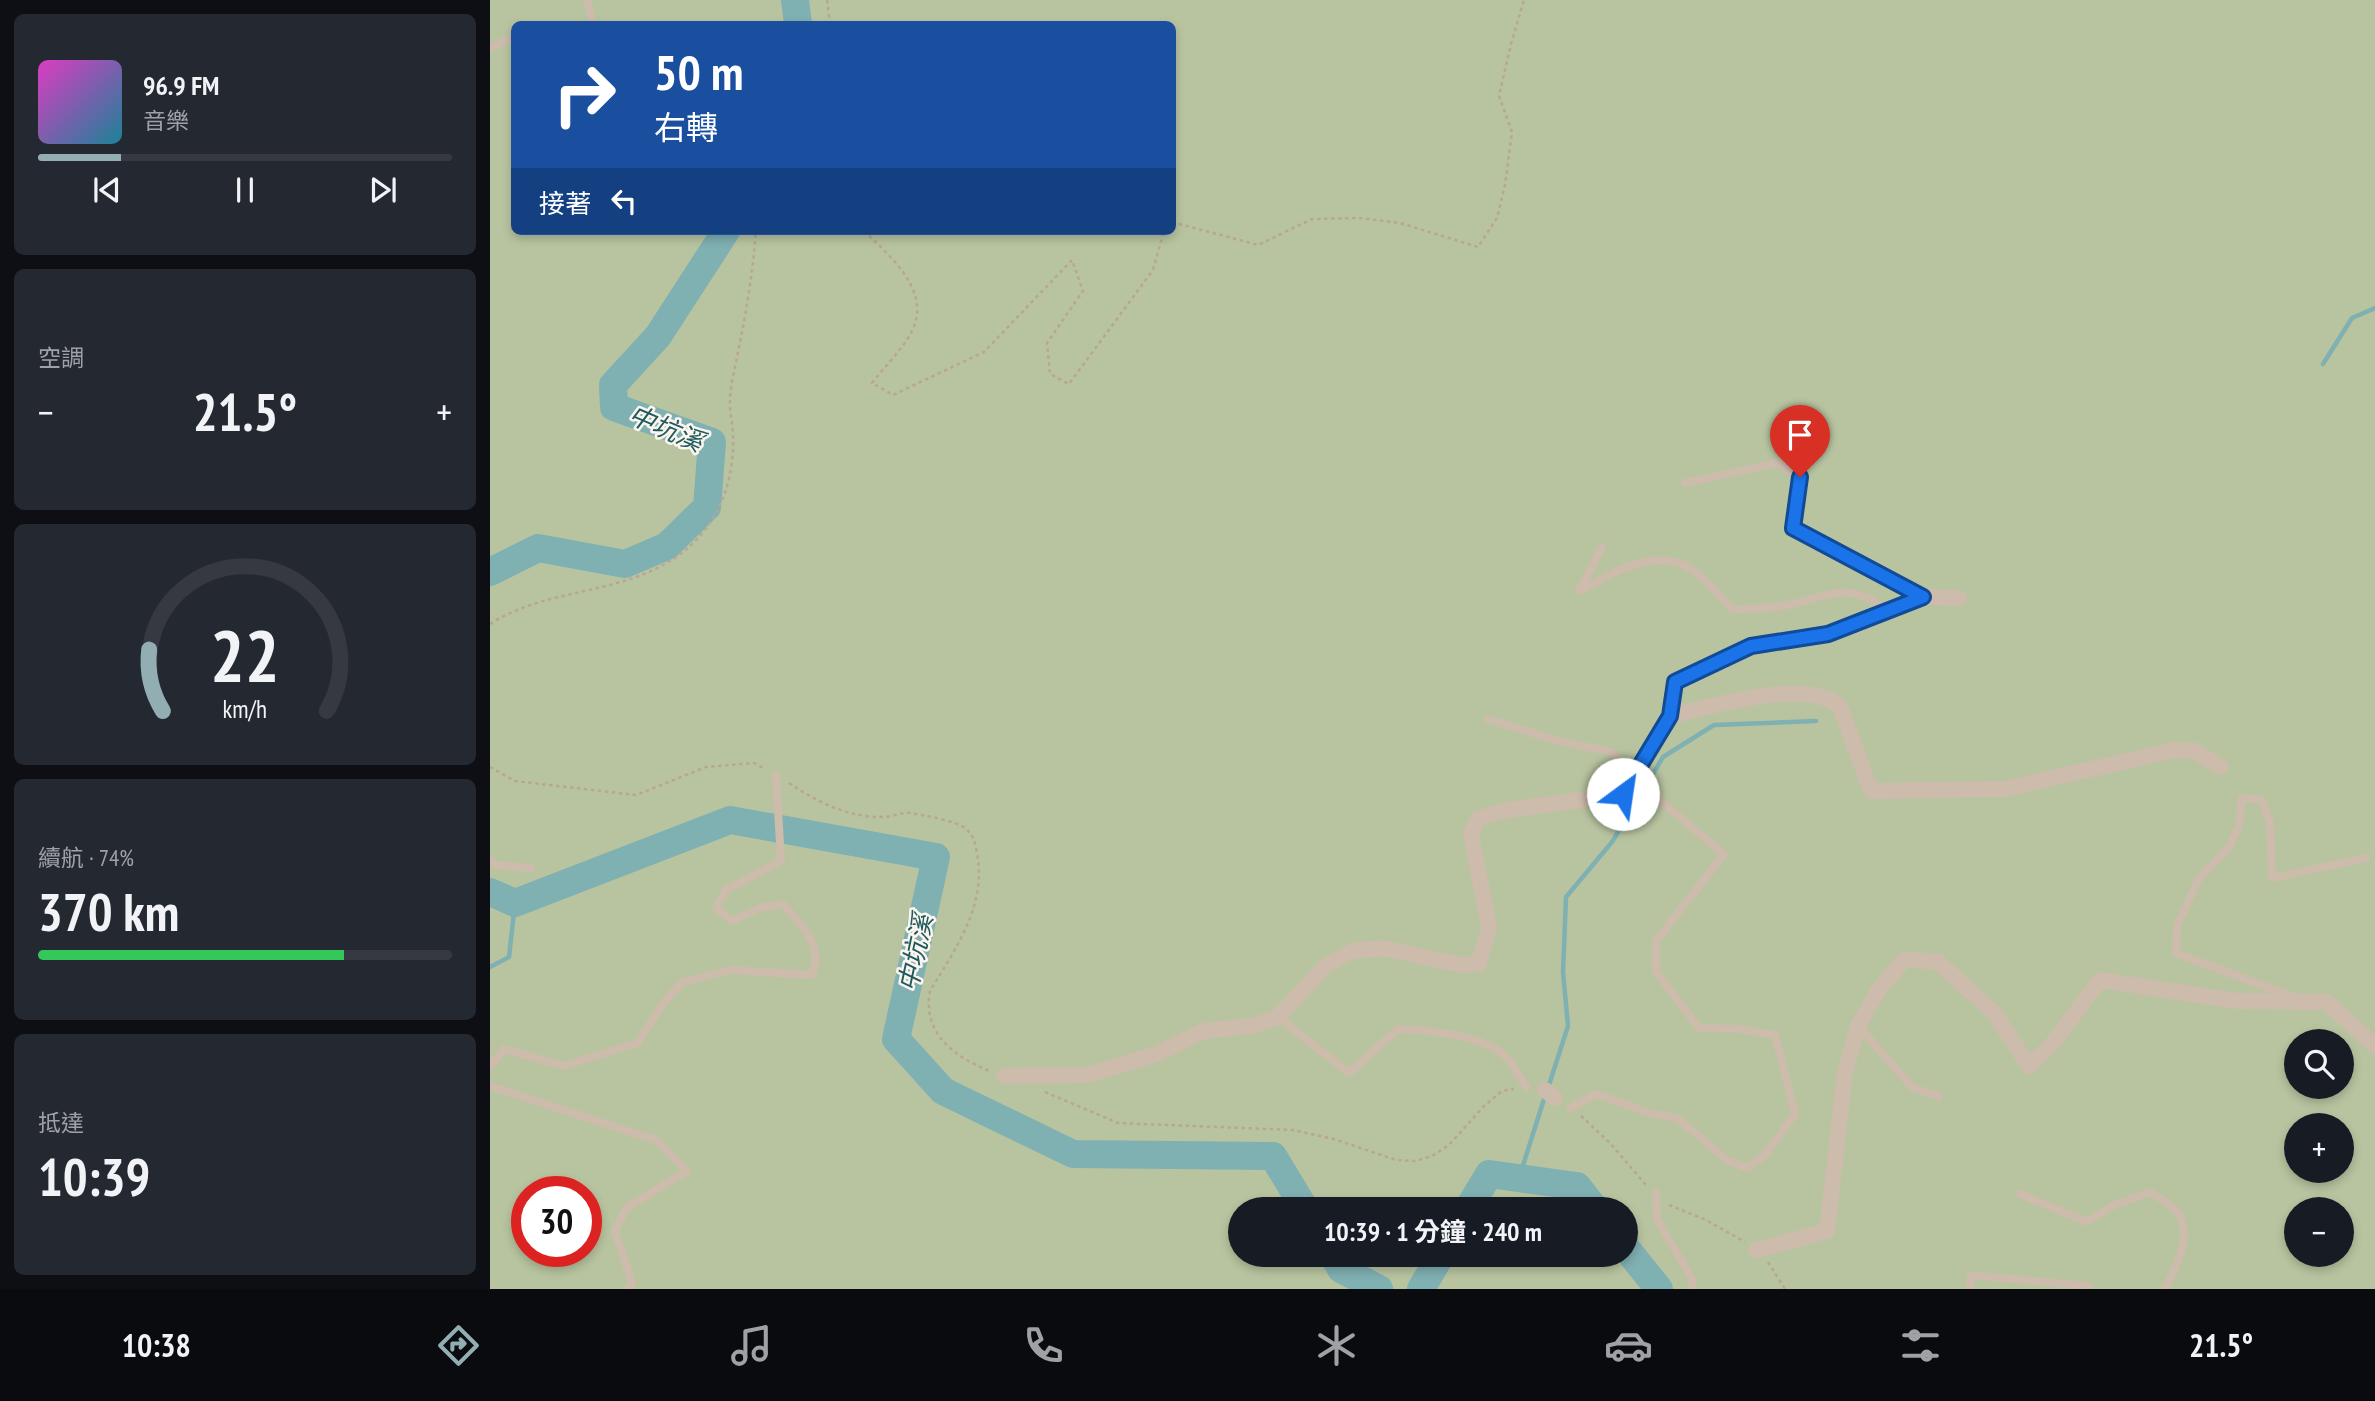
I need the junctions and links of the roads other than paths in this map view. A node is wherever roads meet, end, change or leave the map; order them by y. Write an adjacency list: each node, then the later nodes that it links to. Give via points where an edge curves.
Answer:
1 (587, 0): 2 (lane)
2 (592, 21)
3 (511, 38): 4 (lane)
4 (490, 48)
5 (1685, 483): 7 (lane, via 1777,463 1800,477 1793,528)
6 (1602, 547): 9 (lane, via 1579,591 1630,565 1666,558 1694,571 1732,610 1786,606 1840,591 1869,597)
7 (1923, 597): 8 (street); 9 (street)
8 (1959, 598)
9 (1889, 610): 10 (street, via 1828,634 1751,646 1675,682)
10 (1670, 716): 12 (street, via 1781,692 1832,699 1840,707 1871,791 2005,789 2174,750 2195,751); 14 (street)
11 (1488, 719): 14 (lane, via 1612,752)
12 (2221, 767)
13 (776, 776): 22 (lane, via 781,861 726,890 716,908 732,921 762,907 783,904 808,932 818,960 812,975 730,970 683,982 637,1044 564,1066 504,1049)
14 (1635, 779): 19 (street, via 1623,794 1502,811 1478,819 1471,834 1489,927 1479,962 1462,965 1382,948 1353,951 1325,966); 27 (lane, via 1724,854 1656,941 1656,972 1699,1028 1775,1035 1795,1114 1765,1155 1747,1168 1727,1160 1677,1118 1597,1094)
15 (2365, 858): 18 (lane, via 2272,878 2270,823 2262,800 2242,798 2239,825 2230,846 2198,880 2177,926 2176,953)
16 (490, 860): 17 (lane, via 497,865)
17 (531, 868)
18 (2307, 1002): 20 (street, via 2237,1001 2100,980 2052,1044 2029,1066 1995,1014 1938,962 1905,959 1879,989); 21 (street, via 2327,1002)
19 (1278, 1017): 23 (street, via 1256,1025 1204,1031 1154,1055 1087,1075); 25 (lane, via 1349,1073 1398,1028 1442,1031 1473,1039 1506,1056)
20 (1858, 1026): 26 (lane, via 1912,1087); 30 (street, via 1845,1072 1827,1231)
21 (2375, 1046)
22 (490, 1066)
23 (1004, 1076)
24 (490, 1086): 32 (lane, via 656,1140 687,1171 626,1208 615,1232 632,1282)
25 (1526, 1087)
26 (1939, 1097)
27 (1570, 1108)
28 (1656, 1194): 33 (lane, via 1657,1219 1692,1279)
29 (2020, 1194): 35 (lane, via 2087,1222 2112,1206 2150,1192 2177,1211 2182,1225 2184,1245)
30 (1756, 1250)
31 (2090, 1288): 34 (lane, via 1971,1275)
32 (628, 1289)
33 (1692, 1289)
34 (1970, 1289)
35 (2165, 1289)

